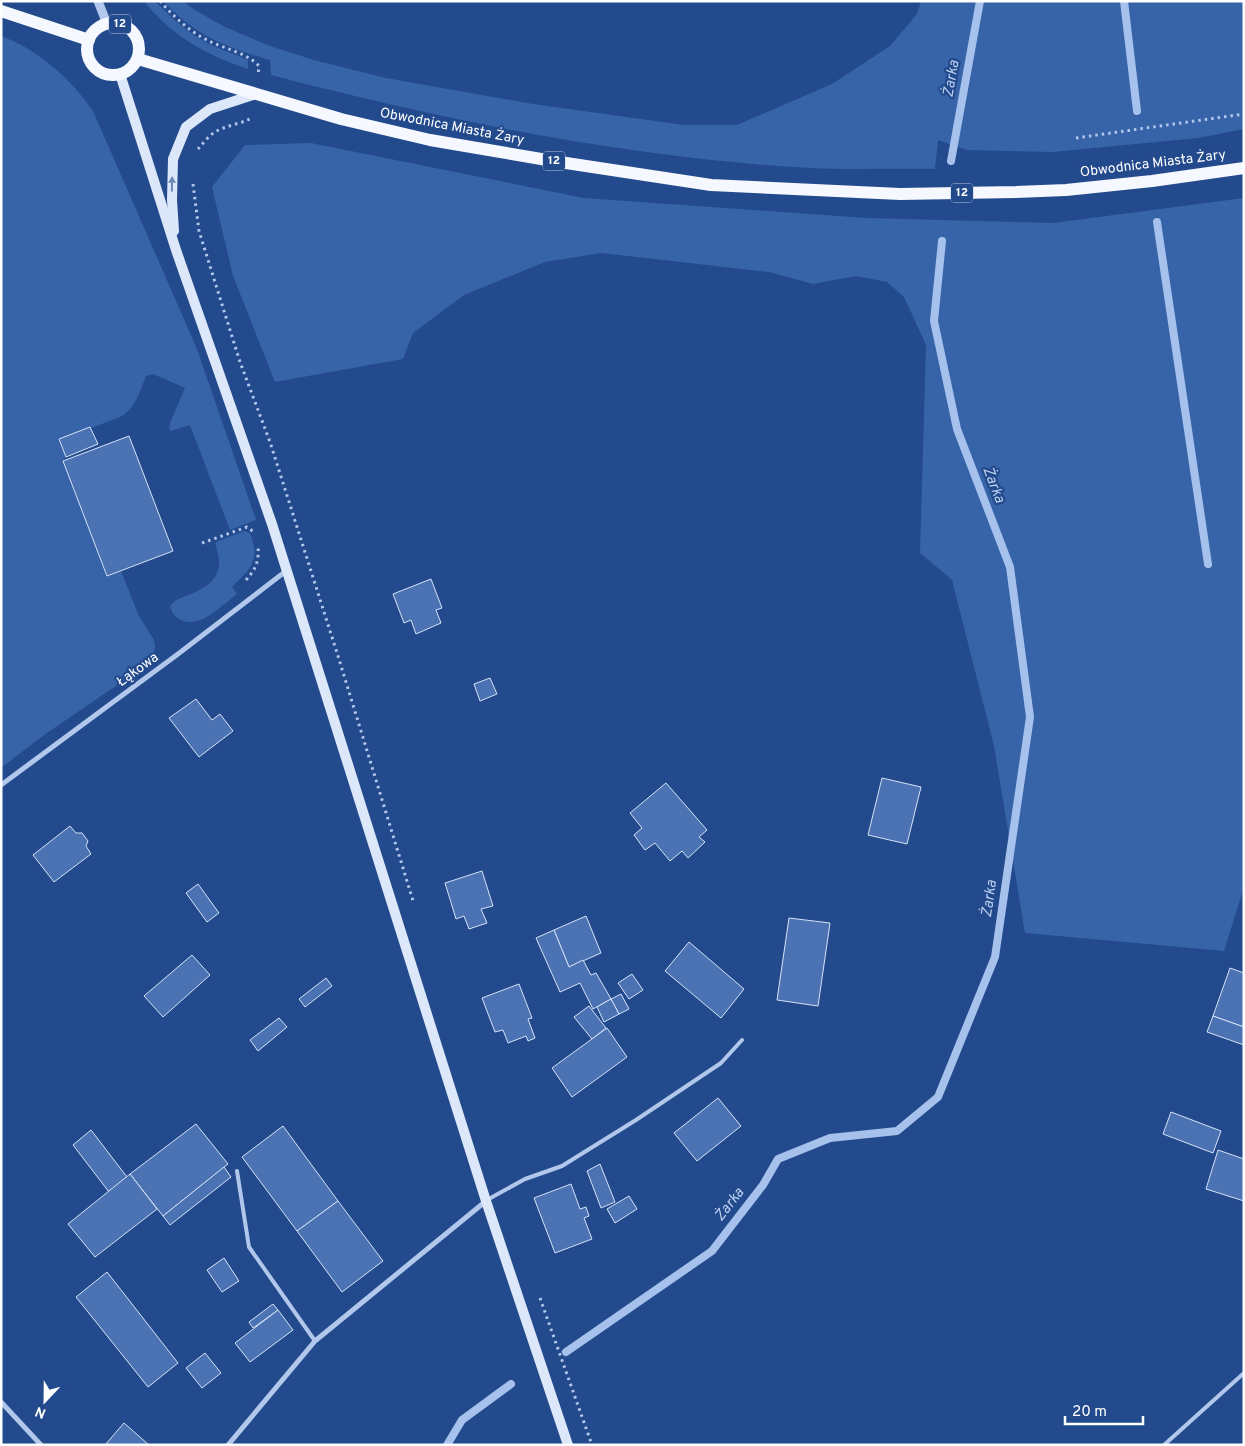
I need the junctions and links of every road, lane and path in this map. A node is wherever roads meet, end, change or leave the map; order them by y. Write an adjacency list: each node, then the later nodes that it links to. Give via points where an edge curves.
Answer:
1 (98, 1): 4 (street)
2 (160, 1): 8 (path, via 172,15 205,39 252,59 259,66)
3 (1, 11): 5 (main road)
4 (106, 24): 5 (main road, 12); 6 (main road, 12, via 121,24 133,32 139,44)
5 (89, 40): 7 (main road, via 88,54 94,67 113,76)
6 (138, 59): 7 (main road, via 131,69); 8 (main road, Obwodnica Miasta Żary / 12)
7 (120, 74): 14 (main road)
8 (256, 94): 11 (path, via 250,119 214,132); 12 (main road, Obwodnica Miasta Żary / 12, via 421,138 711,185 900,194 1066,190); 14 (main road, one-way to 8, via 173,159 186,127 210,109)
9 (1244, 114): 10 (path)
10 (1076, 138)
11 (197, 150)
12 (1244, 168)
13 (192, 175): 18 (path, via 199,231)
14 (176, 250): 16 (main road)
15 (202, 544): 17 (path, via 247,527 253,531 258,546 256,566 236,589)
16 (286, 571): 17 (street, Łąkowa); 22 (main road)
17 (247, 602): 19 (street, Łąkowa)
18 (338, 656)
19 (1, 785)
20 (742, 1040): 22 (lane, via 721,1063 562,1166 525,1179)
21 (237, 1171): 23 (lane, via 249,1247)
22 (486, 1201): 23 (street); 29 (main road)
23 (315, 1341): 28 (street)
24 (561, 1354): 30 (path)
25 (1244, 1373): 31 (lane)
26 (1, 1402): 27 (street)
27 (42, 1445)
28 (228, 1445)
29 (568, 1445)
30 (592, 1445)
31 (1164, 1445)

